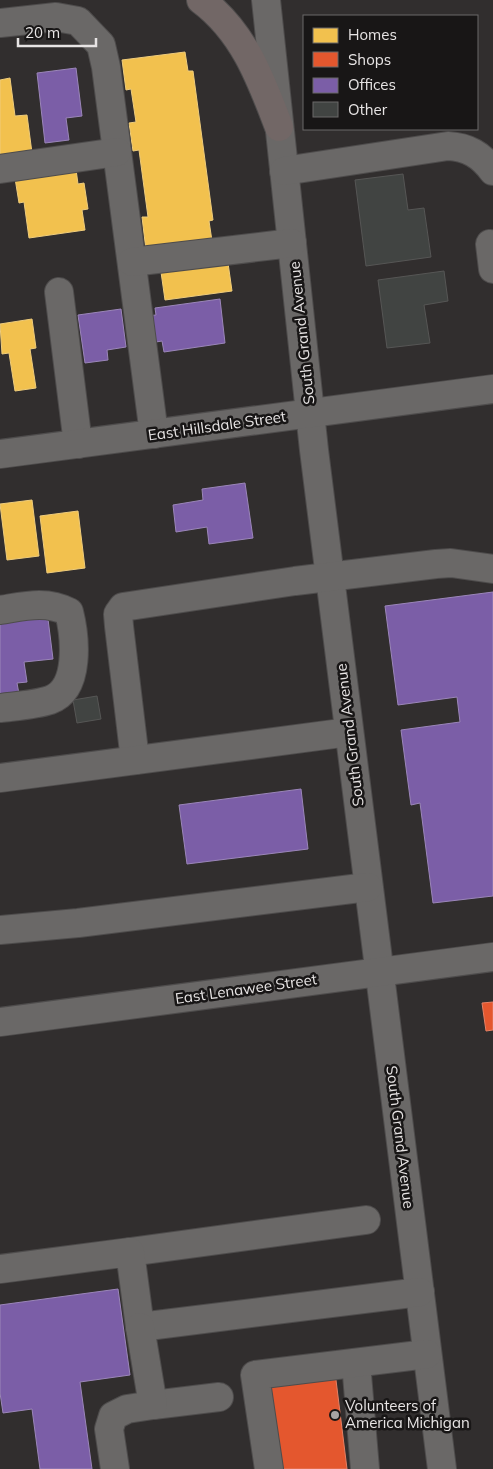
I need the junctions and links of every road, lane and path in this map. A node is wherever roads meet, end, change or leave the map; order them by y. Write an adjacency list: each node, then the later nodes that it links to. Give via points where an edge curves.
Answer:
1 (201, 0): 4 (highway, via 228,25 246,50)
2 (270, 7): 4 (street, South Grand Avenue)
3 (1, 22): 5 (street, via 56,17 78,21 101,45)
4 (279, 128): 7 (street, South Grand Avenue)
5 (117, 152): 6 (street); 10 (street)
6 (0, 169)
7 (284, 171): 8 (street, via 463,146 477,154); 9 (street, South Grand Avenue)
8 (493, 171)
9 (292, 243): 10 (street); 13 (street, South Grand Avenue)
10 (132, 262): 14 (street)
11 (59, 292): 15 (street)
12 (493, 389): 13 (street, East Hillsdale Street)
13 (311, 413): 14 (street, East Hillsdale Street); 18 (street, South Grand Avenue)
14 (154, 434): 15 (street, East Hillsdale Street)
15 (78, 444): 16 (street, East Hillsdale Street)
16 (0, 454)
17 (493, 569): 18 (street, via 452,563)
18 (331, 577): 21 (street, South Grand Avenue); 22 (street, via 123,607 118,614)
19 (0, 610): 20 (street, via 39,604 57,606 69,612 75,636 72,672 63,691 51,700)
20 (0, 708)
21 (350, 732): 22 (street); 24 (street, South Grand Avenue)
22 (134, 760): 23 (street)
23 (0, 778)
24 (368, 887): 25 (street); 27 (street, South Grand Avenue)
25 (0, 930)
26 (493, 957): 27 (street, East Lenawee Street)
27 (379, 971): 28 (street, East Lenawee Street); 32 (street, South Grand Avenue)
28 (0, 1022)
29 (366, 1220): 30 (street)
30 (130, 1252): 31 (street); 33 (street)
31 (0, 1269)
32 (420, 1292): 33 (street); 34 (street, South Grand Avenue)
33 (140, 1327): 37 (street)
34 (427, 1354): 35 (street); 41 (street, South Grand Avenue)
35 (356, 1363): 39 (street, via 255,1375); 40 (street)
36 (219, 1397): 37 (street)
37 (153, 1405): 38 (street, via 127,1409 113,1416 109,1429)
38 (115, 1469)
39 (269, 1469)
40 (366, 1469)
41 (442, 1469)

